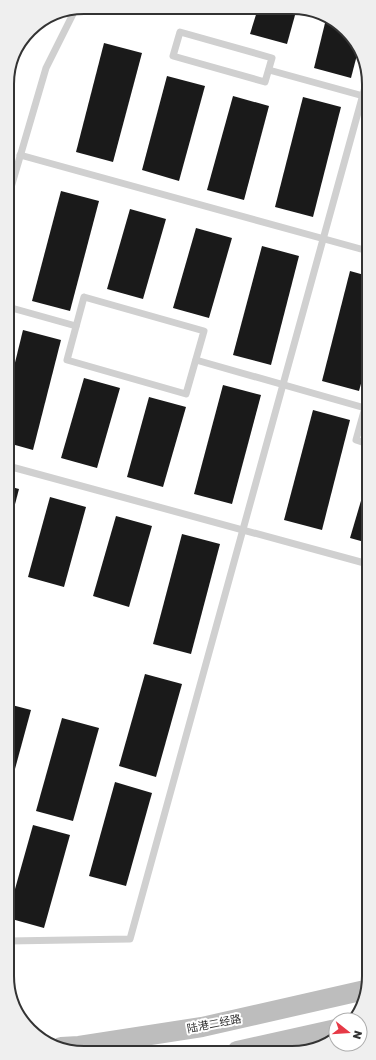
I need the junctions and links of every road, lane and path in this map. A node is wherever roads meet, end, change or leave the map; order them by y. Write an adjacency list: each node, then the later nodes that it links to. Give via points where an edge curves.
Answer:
1 (72, 16): 5 (lane, via 46,68)
2 (268, 70): 2 (lane, via 272,58 180,32 173,56 265,82); 3 (lane)
3 (362, 95)
4 (362, 106): 7 (lane)
5 (20, 155): 6 (lane); 7 (lane)
6 (14, 177)
7 (324, 238): 8 (lane); 12 (lane)
8 (362, 248)
9 (14, 309): 10 (lane)
10 (76, 326): 11 (lane, via 84,297 204,331); 11 (lane, via 67,360 186,394)
11 (196, 360): 12 (lane)
12 (283, 385): 13 (lane); 17 (lane)
13 (362, 407)
14 (362, 419): 15 (lane, via 356,440)
15 (362, 442)
16 (14, 468): 17 (lane)
17 (243, 530): 18 (lane); 19 (lane, via 130,939)
18 (362, 562)
19 (14, 941)
20 (361, 991): 22 (street, 陆港二经路, via 202,1027)
21 (328, 1031): 23 (street)
22 (81, 1046)
23 (263, 1046)

